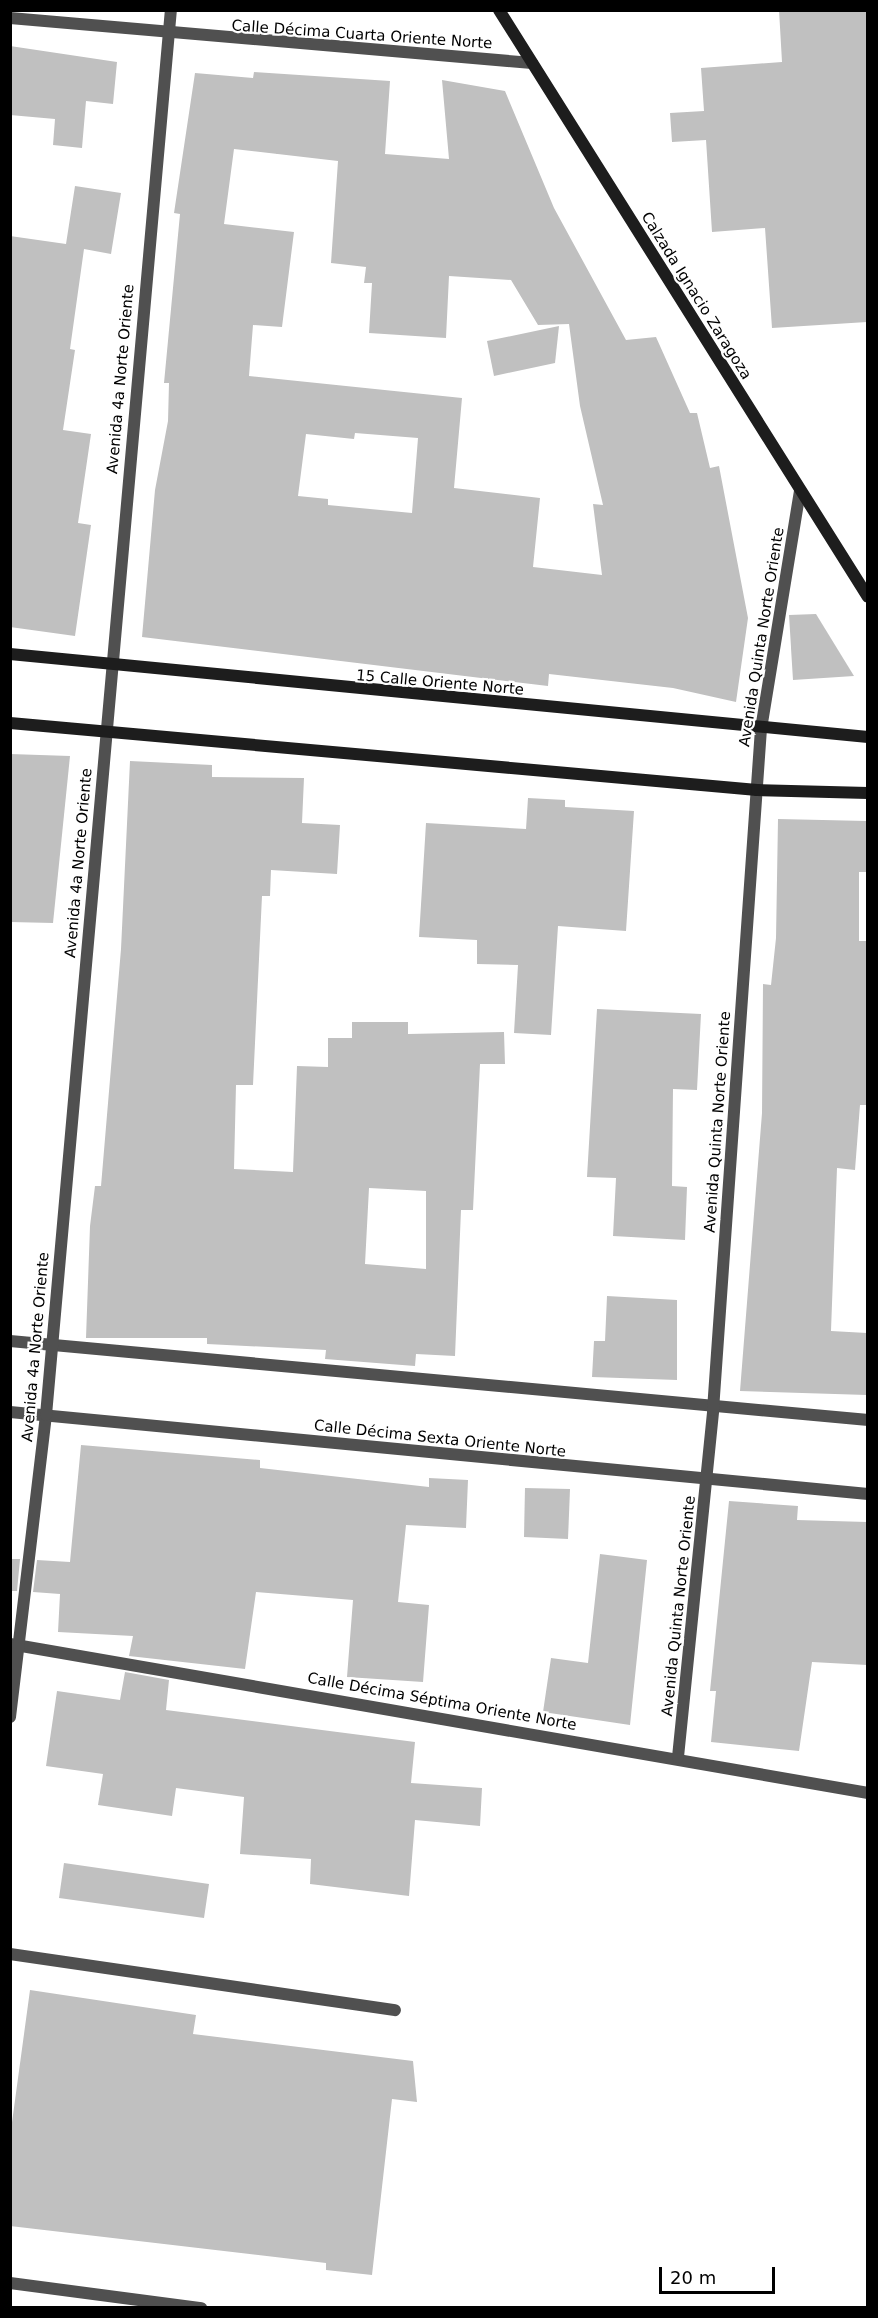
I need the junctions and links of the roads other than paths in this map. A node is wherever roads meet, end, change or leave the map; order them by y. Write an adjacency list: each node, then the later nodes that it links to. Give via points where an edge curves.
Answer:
1 (171, 10): 4 (street, Avenida 4a Norte Oriente)
2 (499, 10): 5 (main road, Calzada Ignacio Zaragoza)
3 (10, 18): 4 (street, Calle Décima Cuarta Oriente Norte)
4 (168, 36): 5 (street, Calle Décima Cuarta Oriente Norte); 9 (street, Avenida 4a Norte Oriente)
5 (532, 63): 6 (main road, Calzada Ignacio Zaragoza)
6 (800, 490): 7 (main road, Calzada Ignacio Zaragoza); 11 (street, Avenida Quinta Norte Oriente)
7 (867, 597)
8 (10, 654): 9 (main road, 15 Calle Oriente Norte)
9 (110, 666): 11 (main road, 15 Calle Oriente Norte); 12 (street, Avenida 4a Norte Oriente)
10 (10, 723): 12 (main road)
11 (761, 729): 13 (main road, 15 Calle Oriente Norte); 14 (street, Avenida Quinta Norte Oriente)
12 (105, 734): 14 (main road); 17 (street, Avenida 4a Norte Oriente)
13 (867, 737)
14 (757, 790): 15 (main road); 18 (street, Avenida Quinta Norte Oriente)
15 (867, 793)
16 (10, 1341): 17 (street)
17 (52, 1343): 18 (street); 20 (street, Avenida 4a Norte Oriente)
18 (713, 1410): 21 (street); 22 (street, Avenida Quinta Norte Oriente)
19 (10, 1412): 20 (street, Calle Décima Sexta Oriente Norte)
20 (46, 1415): 22 (street, Calle Décima Sexta Oriente Norte); 24 (street, Avenida 4a Norte Oriente)
21 (867, 1420)
22 (707, 1481): 23 (street, Calle Décima Sexta Oriente Norte); 26 (street, Avenida Quinta Norte Oriente)
23 (867, 1494)
24 (13, 1644): 25 (street, Avenida 4a Norte Oriente); 26 (street, Calle Décima Séptima Oriente Norte)
25 (10, 1717)
26 (678, 1757): 27 (street, Calle Décima Séptima Oriente Norte)
27 (867, 1793)
28 (10, 1954): 29 (street)
29 (395, 2010)
30 (10, 2283): 31 (street)
31 (201, 2307)

